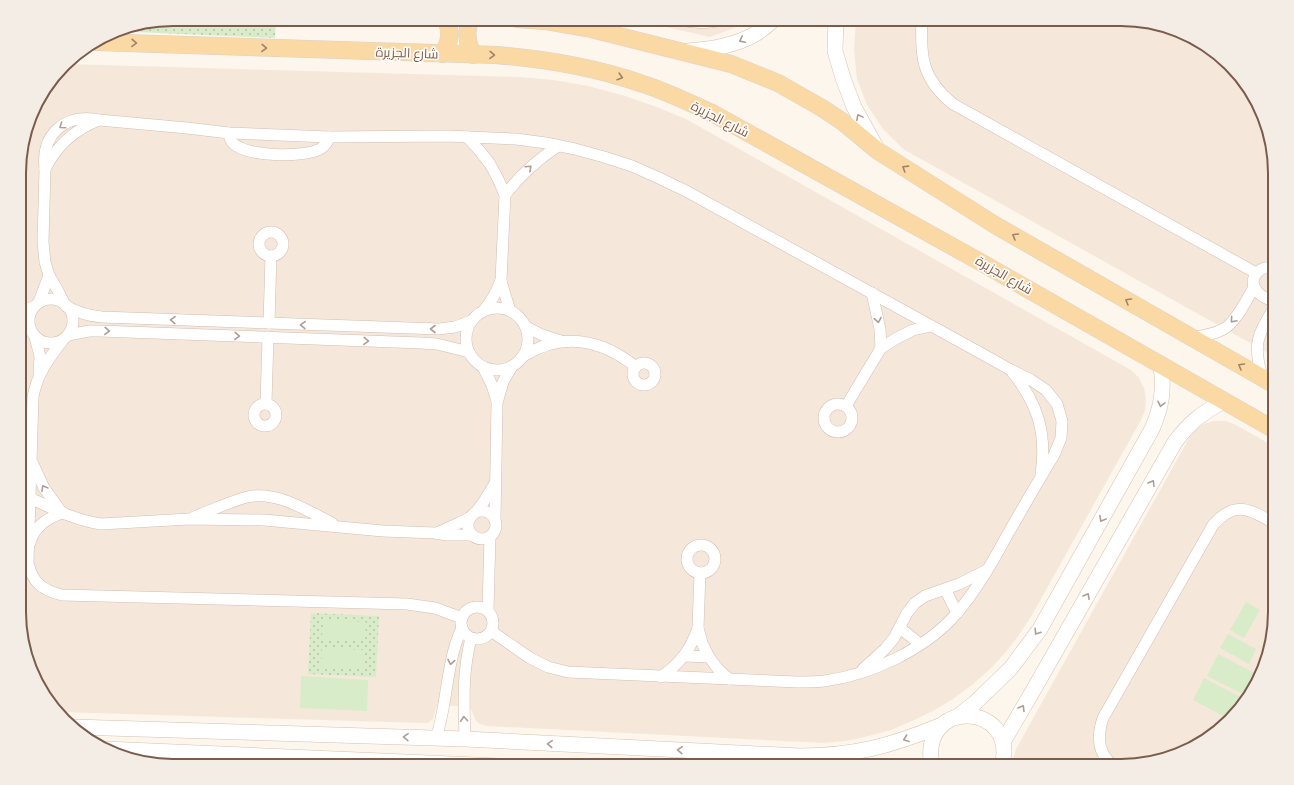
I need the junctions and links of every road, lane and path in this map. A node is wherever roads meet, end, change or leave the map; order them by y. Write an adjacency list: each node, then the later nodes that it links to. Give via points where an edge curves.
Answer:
1 (448, 26): 9 (main road, via 449,35)
2 (469, 26): 10 (main road, via 467,39)
3 (574, 26): 8 (main road)
4 (765, 26): 8 (street, one-way to 8, via 735,44)
5 (836, 26): 15 (street, one-way to 5, via 854,107 843,78 835,51)
6 (922, 26): 19 (street, via 921,45 928,76 943,96 953,104)
7 (106, 42): 9 (main road, شارع الجزيرة, one-way to 9)
8 (682, 52): 15 (main road, via 731,64 778,83 843,122)
9 (442, 54): 10 (main road, شارع الجزيرة)
10 (473, 55): 44 (main road, شارع الجزيرة, one-way to 44, via 566,63 626,78 677,97 728,122)
11 (228, 133): 12 (street); 12 (street, via 231,141 238,146 274,156 318,150); 20 (street, via 99,120 71,135 56,151 45,169 43,242)
12 (330, 137): 13 (street)
13 (467, 137): 14 (street, via 516,139); 16 (street, via 490,164)
14 (558, 146): 16 (street, one-way to 14, via 528,168); 23 (street, via 604,157 659,178)
15 (878, 151): 39 (main road, one-way to 15, via 995,225)
16 (505, 195): 21 (street)
17 (271, 256): 32 (street)
18 (1268, 267): 19 (street)
19 (1256, 274): 22 (street)
20 (49, 275): 25 (street); 26 (street)
21 (501, 280): 28 (street, via 492,301); 29 (street)
22 (1254, 287): 24 (street, via 1258,293); 39 (street, one-way to 39, via 1227,327)
23 (872, 293): 34 (street); 41 (street, one-way to 41, via 879,323)
24 (1268, 298)
25 (37, 305): 26 (street, via 47,300 55,300); 27 (street); 36 (street, via 30,315 29,325)
26 (65, 305): 32 (street, one-way to 26, via 90,316); 37 (street, via 73,320 72,328)
27 (26, 308)
28 (484, 310): 29 (street, via 502,308); 31 (street)
29 (510, 311): 33 (street)
30 (1268, 318): 50 (street, via 1263,326 1257,351 1258,361)
31 (471, 321): 32 (street, one-way to 32, via 439,329); 42 (street, via 466,336)
32 (269, 324)
33 (525, 326): 40 (street); 43 (street, via 528,336)
34 (931, 326): 41 (street, via 908,333); 48 (street)
35 (26, 332): 36 (street)
36 (34, 335): 37 (street, via 41,342 49,344); 49 (street, via 40,356)
37 (66, 337): 38 (street, one-way to 38, via 100,331); 49 (street)
38 (268, 337): 42 (street, one-way to 42, via 437,344); 53 (street)
39 (1192, 338): 51 (main road, one-way to 39)
40 (561, 341): 43 (street, via 540,346); 47 (street, via 578,341 604,347)
41 (881, 348): 55 (street)
42 (469, 352): 46 (street, via 474,361)
43 (522, 357): 45 (street)
44 (1161, 365): 52 (main road, شارع الجزيرة); 91 (street, one-way to 91, via 1163,382 1159,414 1040,629 1011,668)
45 (512, 366): 46 (street, via 502,370); 54 (street, via 503,382)
46 (483, 367): 54 (street)
47 (636, 367)
48 (1011, 370): 58 (street, via 1033,402 1039,421 1043,440); 58 (street, via 1046,390 1057,404 1062,421 1061,438)
49 (38, 376): 57 (street, via 33,397)
50 (1268, 380)
51 (1268, 381)
52 (1224, 401): 56 (main road, شارع الجزيرة); 96 (street, one-way to 52, via 1175,442 1196,418)
53 (266, 403)
54 (497, 403): 59 (street)
55 (846, 406)
56 (1268, 426)
57 (31, 460): 60 (street); 63 (street, one-way to 57, via 44,488)
58 (1040, 478): 75 (street)
59 (495, 483): 64 (street); 67 (street)
60 (30, 498): 63 (street); 74 (street)
61 (234, 501): 62 (street, via 262,496); 65 (street); 66 (street)
62 (290, 503): 69 (street); 70 (street)
63 (62, 513): 65 (street, via 101,524); 74 (street, via 42,522 30,540)
64 (473, 514): 67 (street, via 487,512); 71 (street); 72 (street, via 468,523)
65 (189, 519): 66 (street)
66 (239, 519): 69 (street)
67 (495, 520): 73 (street, via 496,526)
68 (1268, 520): 103 (street, via 1244,509 1232,510 1221,516 1213,525 1103,718 1099,742)
69 (285, 521): 70 (street)
70 (340, 526): 71 (street)
71 (435, 533): 72 (street)
72 (472, 535): 73 (street, via 478,538)
73 (490, 536): 78 (street)
74 (28, 551): 80 (street, via 31,575 38,585 62,595 407,604 436,608)
75 (988, 570): 77 (street); 79 (street)
76 (700, 573): 81 (street)
77 (945, 589): 79 (street); 82 (street, via 925,596 915,603)
78 (488, 610): 80 (street, via 482,607 470,608 465,612); 83 (street, via 493,620)
79 (957, 613): 85 (street)
80 (462, 623): 84 (street, via 466,634); 94 (street, one-way to 94, via 451,662 444,711)
81 (698, 628): 86 (street, via 693,643); 87 (street)
82 (900, 628): 85 (street); 88 (street, via 885,649)
83 (491, 631): 84 (street, via 483,638); 89 (street, via 530,658 548,667 588,674)
84 (471, 638): 95 (street, one-way to 84, via 464,682)
85 (920, 644): 88 (street, via 881,665)
86 (684, 656): 87 (street); 89 (street, via 674,668)
87 (709, 657): 90 (street)
88 (860, 672): 90 (street, via 824,681)
89 (661, 677): 90 (street)
90 (729, 679)
91 (957, 717): 92 (street); 96 (street, via 979,718 990,723 998,731)
92 (942, 725): 95 (street, one-way to 95, via 896,743 848,754 824,756); 101 (street, via 931,744)
93 (81, 727): 94 (street, one-way to 93)
94 (436, 738): 95 (street); 99 (street)
95 (465, 739): 100 (street)
96 (1003, 742): 102 (street)
97 (122, 750): 98 (street)
98 (312, 759)
99 (436, 759)
100 (464, 759)
101 (931, 759)
102 (1003, 759)
103 (1107, 759)

